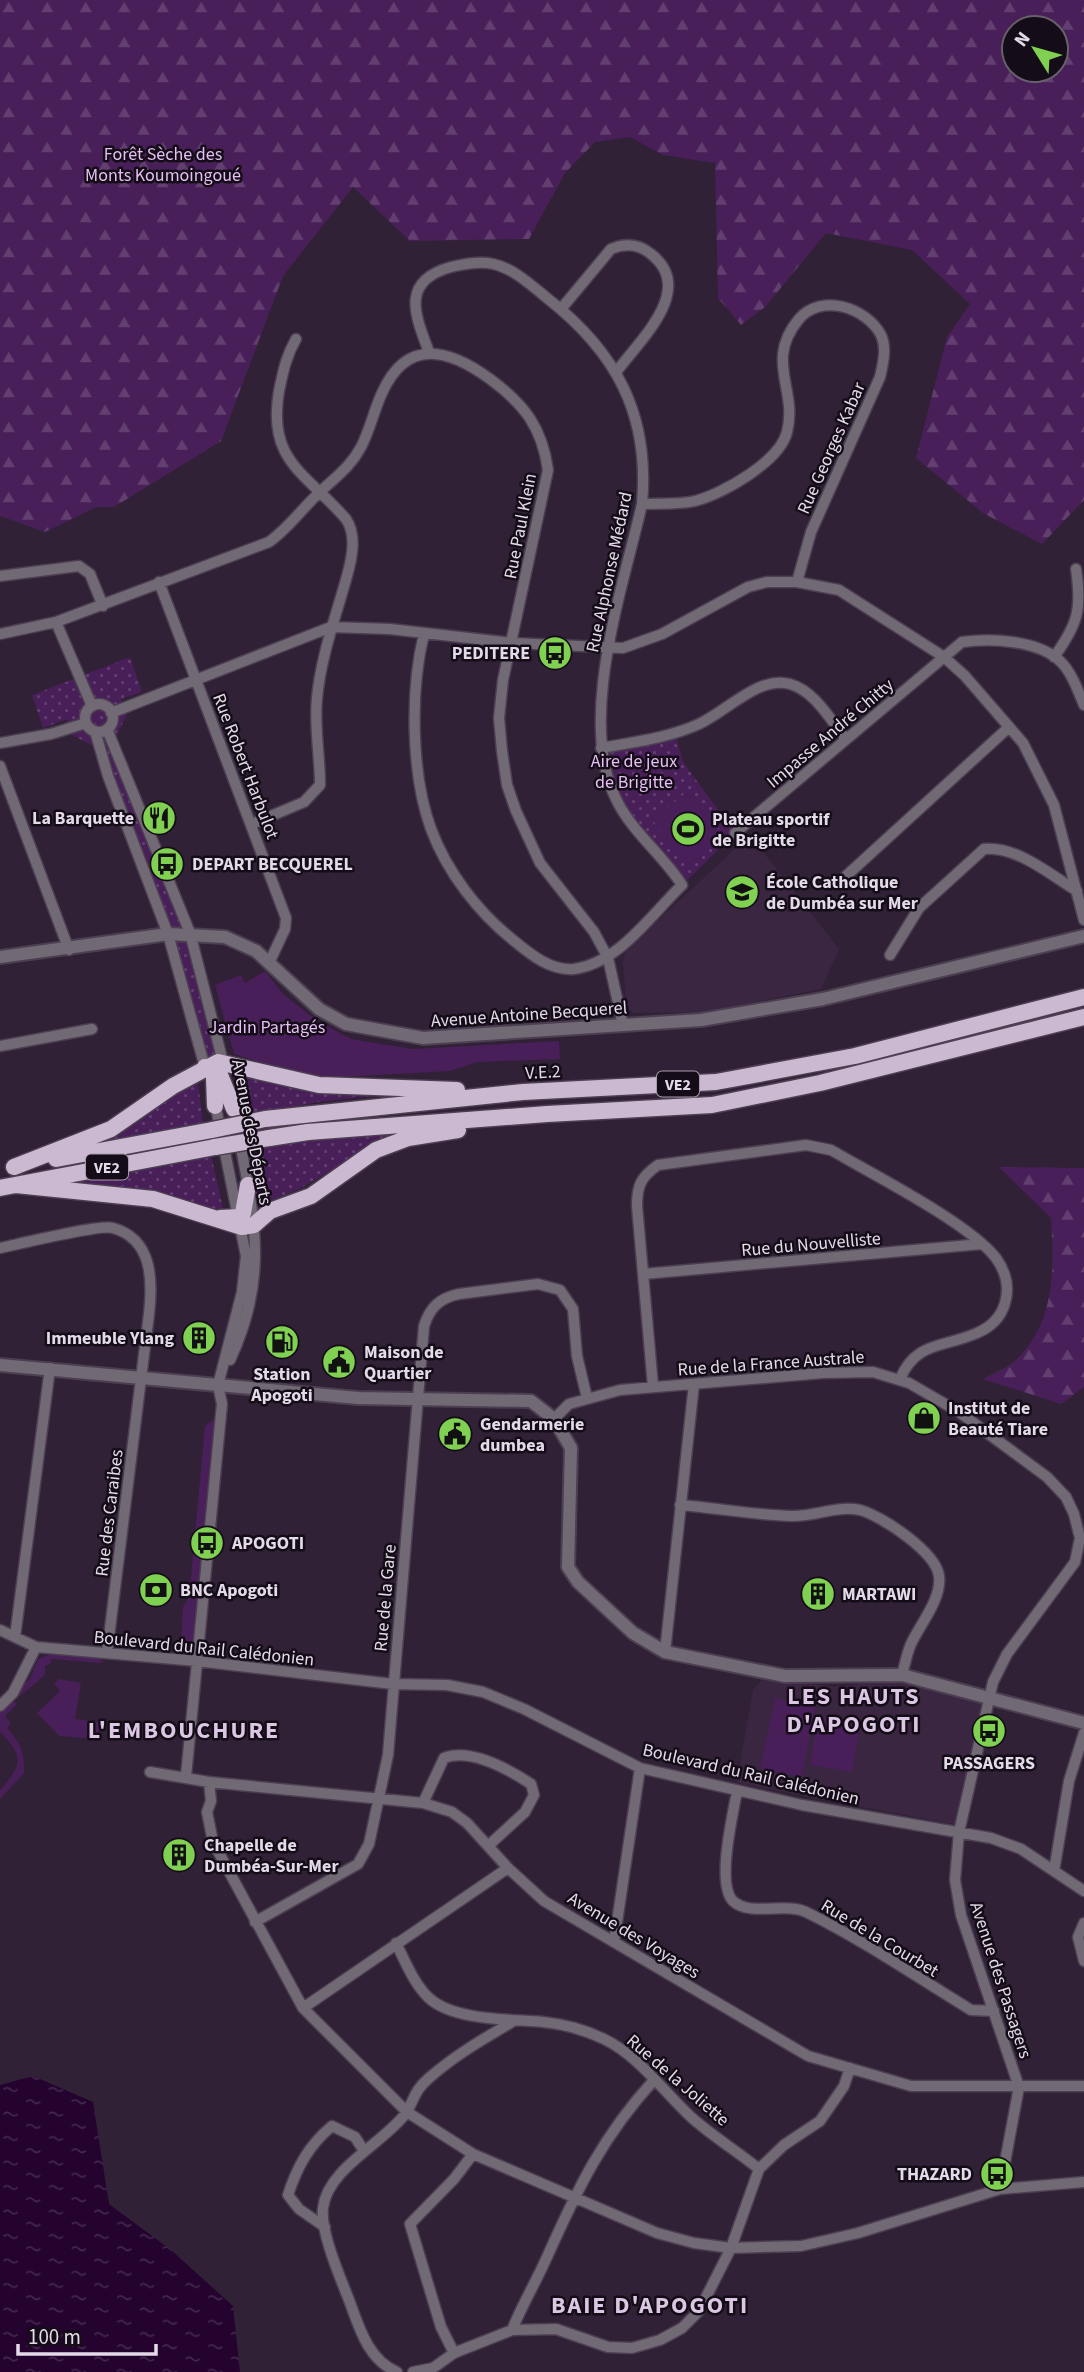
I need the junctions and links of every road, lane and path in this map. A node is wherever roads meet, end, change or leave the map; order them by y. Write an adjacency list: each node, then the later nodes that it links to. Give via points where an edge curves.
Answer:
1 (561, 309): 3 (street, Rue Alphonse Médard, via 506,268 491,263 439,270 424,279 415,301 416,318); 4 (street, Rue Alphonse Médard, via 596,341); 4 (street, via 611,249 635,246 659,260 670,278 667,301)
2 (296, 340): 5 (street, via 282,374 276,436 293,463)
3 (429, 352): 5 (street, via 397,368 361,447 341,475); 16 (street, Rue Paul Klein, via 455,358 499,386 526,409 542,439 548,470)
4 (617, 371): 6 (street, Rue Alphonse Médard, via 641,440)
5 (321, 491): 9 (street, via 269,542); 13 (street, via 353,528 349,568)
6 (642, 504): 10 (street, Rue Georges Kabar, via 694,502 711,496 776,453 787,433 781,358 787,336 801,317 820,306 842,306 864,316 881,336 880,377 811,532); 17 (street, Rue Alphonse Médard)
7 (1076, 569): 19 (street, via 1080,600 1073,630)
8 (0, 576): 11 (street, via 79,566 90,574)
9 (159, 582): 11 (street); 20 (street, Rue Robert Harbulot)
10 (796, 582): 17 (street, via 748,587 662,634); 18 (street, via 851,595)
11 (103, 606): 12 (street)
12 (56, 622): 14 (street); 22 (street)
13 (331, 627): 15 (street); 20 (street); 32 (street, via 317,697 320,785 304,802)
14 (0, 634)
15 (424, 634): 16 (street); 43 (street, via 416,664 415,725 421,782 431,829 454,873 483,912 537,959 576,969)
16 (513, 643): 17 (street); 43 (street, Rue Paul Klein, via 499,718 507,785 540,863 594,932)
17 (609, 649): 30 (street, Rue Alphonse Médard, via 600,698)
18 (944, 657): 19 (street, Impasse André Chitty, via 962,642 981,640 1023,645); 25 (street); 28 (street, Impasse André Chitty)
19 (1054, 657): 21 (street, via 1068,671)
20 (196, 679): 23 (street); 32 (street, Rue Robert Harbulot)
21 (1084, 705)
22 (92, 706): 23 (street, via 105,706); 24 (street)
23 (111, 713): 26 (street)
24 (86, 723): 27 (street); 29 (street)
25 (1009, 728): 34 (street); 35 (street, via 1023,743 1054,805)
26 (107, 729): 27 (street); 37 (street, Avenue des Départs)
27 (95, 732): 38 (street, Avenue des Départs)
28 (846, 739): 30 (street, via 800,687 778,681 675,733); 33 (street, Impasse André Chitty)
29 (0, 743)
30 (601, 748): 43 (street, Rue Alphonse Médard, via 609,783 624,815 682,885)
31 (0, 766): 40 (street)
32 (252, 824): 44 (street, Rue Robert Harbulot, via 286,918)
33 (735, 833)
34 (846, 876)
35 (1077, 891): 36 (street); 41 (street, via 1018,856 984,849 919,908)
36 (1084, 920)
37 (190, 933): 38 (street, Avenue Antoine Becquerel); 44 (street, Avenue Antoine Becquerel, via 225,937); 50 (street, Avenue des Départs)
38 (168, 934): 40 (street, Avenue Antoine Becquerel); 50 (street, Avenue des Départs)
39 (1084, 936): 47 (street, Avenue Antoine Becquerel, via 823,999 701,1020)
40 (69, 950): 42 (street, Avenue Antoine Becquerel)
41 (890, 955)
42 (0, 957)
43 (608, 958): 47 (street, Rue Paul Klein)
44 (270, 961): 47 (street, Avenue Antoine Becquerel, via 319,1009 346,1024 379,1032 423,1038)
45 (1084, 997): 51 (highway, V.E.2 / VE2, via 855,1056 716,1082)
46 (1084, 1017): 54 (highway, VE2, via 712,1105)
47 (623, 1026)
48 (92, 1029): 49 (street)
49 (0, 1046)
50 (215, 1067): 51 (highway, via 319,1085); 52 (highway); 53 (highway); 55 (highway, via 111,1129)
51 (523, 1092): 55 (highway, V.E.2 / VE2, bridge, via 265,1119)
52 (215, 1106): 57 (street, Avenue des Départs)
53 (234, 1109): 57 (street, Avenue des Départs)
54 (547, 1114): 56 (highway, VE2, bridge, via 308,1132); 58 (highway, via 408,1138 376,1150 311,1196)
55 (7, 1168)
56 (8, 1186): 58 (highway, via 153,1199 214,1217)
57 (240, 1188): 58 (highway)
58 (246, 1218): 67 (street, Avenue des Départs, via 242,1292)
59 (982, 1244): 61 (street, Rue du Nouvelliste); 61 (street, via 831,1150 806,1145 658,1165 644,1175 637,1190); 65 (street, via 1007,1278 1008,1292 998,1319 979,1332 922,1349 908,1361)
60 (0, 1248): 64 (street, Rue des Caraibes, via 111,1227 139,1242 151,1270)
61 (643, 1275): 68 (street)
62 (0, 1365): 63 (street)
63 (50, 1368): 64 (street); 74 (street)
64 (142, 1378): 67 (street); 77 (street, Rue des Caraibes)
65 (900, 1379): 66 (street, Rue de la France Australe, via 873,1372 837,1372); 81 (street, Rue de la France Australe, via 958,1412 1036,1469 1066,1497 1074,1514 1080,1538 1075,1562 1007,1654)
66 (694, 1384): 68 (street, Rue de la France Australe); 72 (street)
67 (218, 1385): 70 (street); 78 (street, Avenue des Départs, via 222,1404)
68 (653, 1386): 69 (street, Rue de la France Australe)
69 (587, 1398): 70 (street, Rue de la Gare, via 573,1308 559,1290 538,1284 447,1296 432,1308 424,1326); 71 (street, Rue de la France Australe, via 569,1404)
70 (419, 1400): 71 (street, via 523,1399); 80 (street, Rue de la Gare)
71 (554, 1419): 76 (street, via 567,1437 573,1459 568,1567 633,1633)
72 (680, 1505): 76 (street); 79 (street, via 793,1516 846,1508 873,1515 924,1551 935,1563 938,1591 910,1646)
73 (0, 1630): 74 (street)
74 (15, 1637): 75 (street)
75 (36, 1647): 77 (street, Boulevard du Rail Calédonien); 82 (street, via 13,1693)
76 (665, 1652): 79 (street, via 785,1676)
77 (107, 1653): 78 (street, Boulevard du Rail Calédonien)
78 (197, 1661): 80 (street, Boulevard du Rail Calédonien); 87 (street, Avenue des Départs)
79 (902, 1675): 81 (street)
80 (393, 1684): 85 (street, Boulevard du Rail Calédonien, via 447,1685 483,1692); 90 (street, Rue de la Gare, via 388,1755)
81 (990, 1698): 83 (street); 92 (street, Avenue des Passagers)
82 (0, 1706)
83 (1084, 1723)
84 (1084, 1733): 95 (street, via 1063,1808)
85 (640, 1768): 89 (street, Boulevard du Rail Calédonien); 99 (street)
86 (150, 1772): 87 (street, Avenue des Voyages)
87 (186, 1776): 88 (street, Avenue des Voyages)
88 (209, 1782): 90 (street, Avenue des Voyages); 97 (street, via 207,1812 214,1842)
89 (737, 1791): 92 (street, Boulevard du Rail Calédonien); 103 (street, Rue de la Courbet, via 725,1866 726,1887 733,1901 803,1910 971,2010)
90 (379, 1799): 91 (street, Avenue des Voyages); 97 (street, Rue de la Gare, via 369,1843 358,1864)
91 (424, 1802): 93 (street, Avenue des Voyages, via 452,1812); 93 (street, via 444,1758 456,1753 531,1783 534,1795 525,1812)
92 (959, 1832): 95 (street, Boulevard du Rail Calédonien, via 1021,1849); 103 (street, Avenue des Passagers, via 955,1880 961,1915)
93 (488, 1846): 94 (street, Avenue des Voyages)
94 (508, 1868): 99 (street, Avenue des Voyages, via 544,1901); 100 (street)
95 (1054, 1871): 96 (street, Boulevard du Rail Calédonien)
96 (1084, 1891)
97 (255, 1922): 102 (street)
98 (1084, 1923): 101 (street, via 1078,1937)
99 (614, 1942): 105 (street, Avenue des Voyages, via 808,2056)
100 (396, 1943): 102 (street); 104 (street, Rue de la Joliette, via 430,1999 455,2011)
101 (1084, 1961)
102 (303, 2008): 109 (street)
103 (994, 2011): 108 (street, Avenue des Passagers)
104 (512, 2022): 106 (street, Rue de la Joliette, via 572,2027 604,2039 628,2053); 109 (street, via 428,2078 412,2095)
105 (850, 2068): 108 (street, Avenue des Voyages, via 911,2086); 112 (street, via 820,2121 783,2145)
106 (654, 2080): 112 (street, Rue de la Joliette, via 694,2119); 115 (street, via 621,2116)
107 (1084, 2086): 108 (street, Avenue des Voyages)
108 (1019, 2087): 114 (street, Avenue des Passagers)
109 (407, 2112): 110 (street); 111 (street)
110 (364, 2151): 116 (street, via 331,2185 323,2207); 116 (street, via 355,2137 332,2126 316,2139 296,2169 288,2195)
111 (473, 2154): 115 (street); 119 (street, via 410,2224)
112 (759, 2169): 117 (street)
113 (1084, 2182): 114 (street)
114 (1000, 2189): 117 (street, via 858,2233 812,2243)
115 (573, 2196): 117 (street, via 657,2233); 118 (street)
116 (325, 2227): 120 (street, via 362,2335 385,2367)
117 (731, 2248): 118 (street, via 699,2311 660,2340 632,2348 608,2347 556,2329)
118 (512, 2330): 119 (street)
119 (453, 2353): 121 (street, via 433,2368)
120 (397, 2372)
121 (413, 2372)

